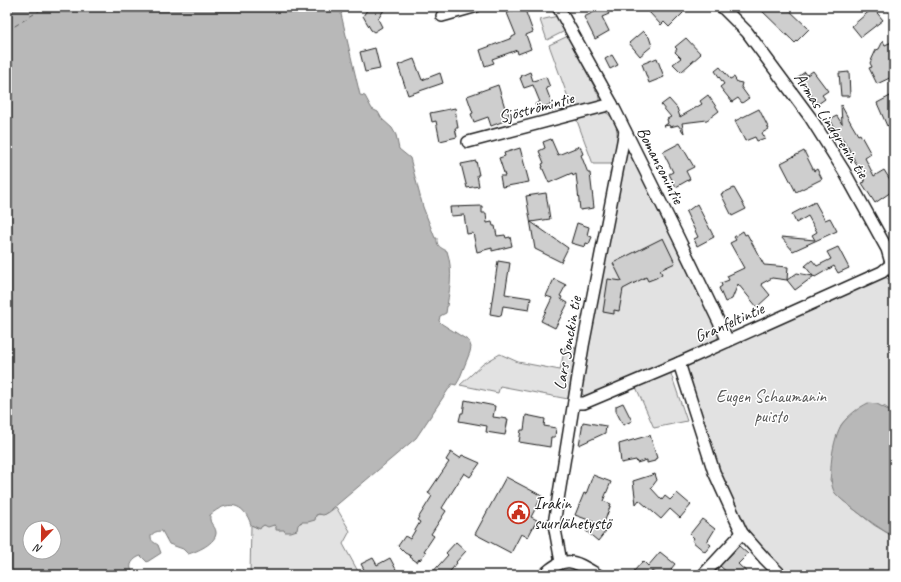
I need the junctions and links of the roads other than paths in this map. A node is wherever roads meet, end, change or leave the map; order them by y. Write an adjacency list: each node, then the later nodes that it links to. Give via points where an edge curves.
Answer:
1 (474, 7): 4 (street)
2 (558, 7): 5 (street, Bomansonintie)
3 (722, 7): 8 (street, Armas Lindgrenin tie, via 747,32 810,117 844,171 887,249)
4 (442, 16)
5 (612, 104): 6 (street, Bomansonintie); 7 (street, Sjöströmintie)
6 (625, 131): 9 (street, Bomansonintie); 11 (street, Lars Sonckin tie)
7 (468, 142)
8 (893, 267): 9 (street, Granfeltintie)
9 (728, 341): 10 (street, Granfeltintie)
10 (678, 363): 11 (street, Granfeltintie, via 584,403); 12 (street, via 714,472)
11 (574, 403): 13 (street, Lars Sonckin tie, via 554,524)
12 (742, 533): 16 (street); 17 (street)
13 (561, 562): 14 (street); 15 (street, via 580,564)
14 (544, 575)
15 (598, 575)
16 (703, 575)
17 (781, 575)

